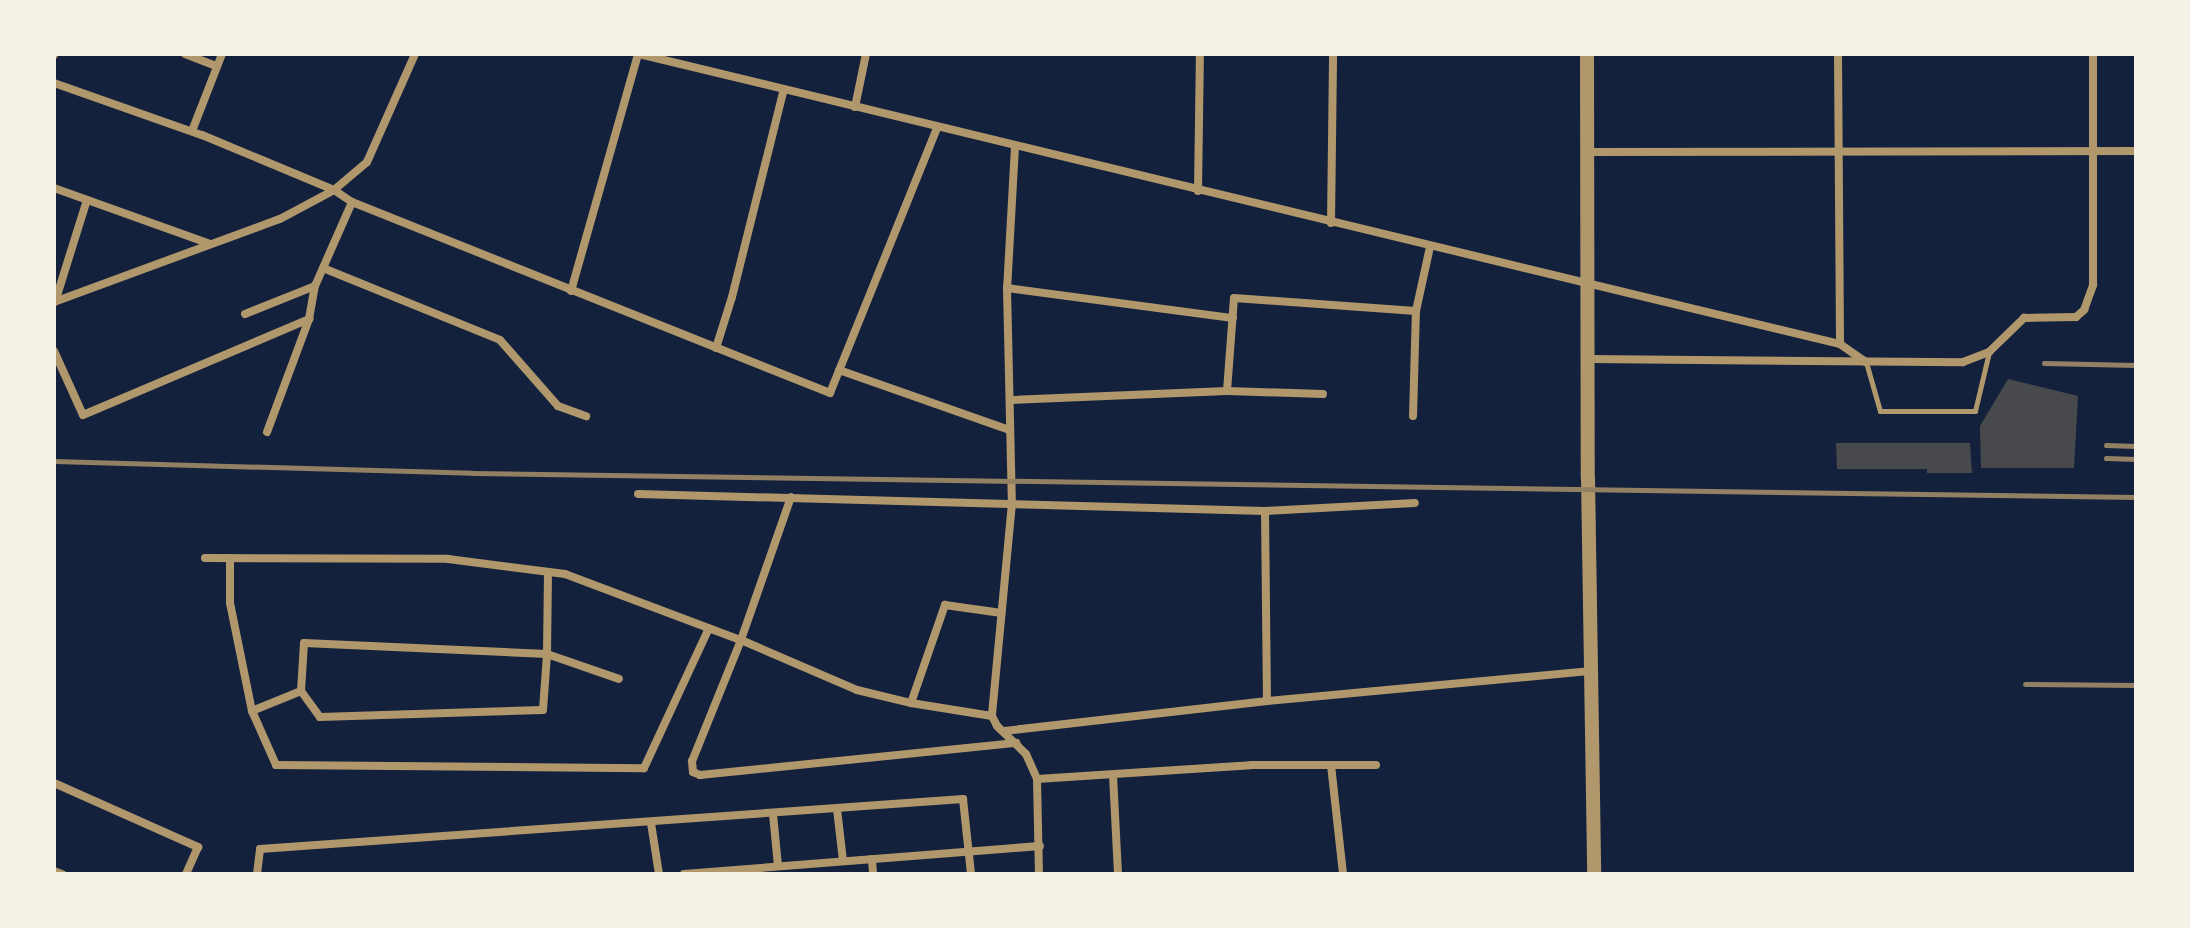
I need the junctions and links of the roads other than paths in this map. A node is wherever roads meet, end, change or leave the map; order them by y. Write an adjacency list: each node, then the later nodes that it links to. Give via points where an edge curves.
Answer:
1 (185, 54): 12 (street)
2 (222, 54): 12 (street)
3 (415, 54): 24 (street, via 367,162)
4 (638, 54): 11 (street); 35 (street)
5 (866, 54): 15 (street)
6 (1200, 54): 25 (street)
7 (1333, 54): 28 (street)
8 (1587, 54): 21 (street)
9 (1838, 54): 19 (street)
10 (2093, 54): 22 (street)
11 (658, 56): 14 (street)
12 (217, 66): 17 (street)
13 (54, 83): 17 (street)
14 (784, 89): 15 (street); 42 (street)
15 (855, 107): 16 (street)
16 (937, 128): 18 (street); 47 (street)
17 (192, 131): 24 (street)
18 (1015, 147): 25 (street); 34 (street)
19 (1837, 151): 21 (street); 22 (street); 41 (street)
20 (2136, 151): 22 (street)
21 (1587, 152): 32 (street)
22 (2091, 152): 44 (street, via 2093,285 2084,310 2076,317 2024,318)
23 (54, 188): 26 (street)
24 (334, 190): 27 (street); 29 (street, via 280,219)
25 (1198, 191): 28 (street)
26 (87, 200): 29 (street); 36 (street)
27 (352, 202): 31 (street); 35 (street)
28 (1331, 223): 30 (street)
29 (211, 245): 36 (street)
30 (1430, 247): 32 (street); 37 (street)
31 (323, 268): 33 (street); 51 (street, via 500,340 558,406)
32 (1587, 285): 41 (street); 45 (street)
33 (315, 286): 38 (street); 40 (street)
34 (1007, 288): 39 (street); 50 (street)
35 (571, 291): 42 (street)
36 (54, 302)
37 (1416, 311): 39 (street, via 1234,298); 52 (street)
38 (245, 314)
39 (1233, 318): 48 (street)
40 (309, 319): 43 (street, via 83,415); 54 (street)
41 (1840, 344): 46 (street)
42 (716, 348): 47 (street, via 830,393)
43 (54, 351)
44 (1989, 352): 46 (street, via 1963,362); 46 (lane, via 1975,411 1880,411)
45 (1587, 359): 46 (street); 67 (street)
46 (1866, 362)
47 (839, 370): 53 (street)
48 (1227, 391): 49 (street); 50 (street)
49 (1323, 394)
50 (1011, 400): 53 (street)
51 (586, 416)
52 (1413, 416)
53 (1009, 430): 57 (street)
54 (267, 432)
55 (638, 494): 56 (street)
56 (791, 497): 57 (street); 65 (street)
57 (1012, 503): 59 (street); 63 (street)
58 (1415, 503): 59 (street)
59 (1265, 511): 70 (street)
60 (205, 558): 61 (street)
61 (230, 558): 62 (street, via 448,559); 72 (street, via 230,603)
62 (548, 572): 64 (street); 66 (street)
63 (1001, 613): 71 (street, via 945,605); 73 (street)
64 (709, 628): 65 (street); 72 (street, via 644,768 276,765)
65 (741, 640): 71 (street, via 857,690); 75 (street, via 692,761 691,768 700,775)
66 (547, 654): 68 (street); 69 (street, via 304,643); 69 (street, via 543,710 320,717)
67 (1593, 671): 70 (street); 103 (street)
68 (619, 679)
69 (301, 691): 72 (street)
70 (1267, 701): 74 (street)
71 (911, 703): 73 (street)
72 (252, 711)
73 (992, 716): 74 (street)
74 (1004, 731): 75 (street)
75 (1016, 743): 79 (street)
76 (1331, 765): 77 (street); 78 (street); 102 (street)
77 (1376, 765)
78 (1113, 775): 79 (street); 101 (street)
79 (1037, 779): 84 (street)
80 (54, 783): 93 (street, via 198,847)
81 (837, 809): 82 (street); 85 (street, via 963,799); 87 (street)
82 (773, 814): 83 (street); 89 (street)
83 (651, 823): 94 (street, via 260,849); 95 (street)
84 (1040, 846): 85 (street); 100 (street)
85 (969, 851): 86 (street); 99 (street)
86 (872, 859): 87 (street); 98 (street)
87 (843, 861): 88 (street)
88 (817, 863): 89 (street); 97 (street)
89 (778, 866): 91 (street)
90 (54, 871): 92 (street)
91 (753, 871): 96 (street)
92 (62, 874)
93 (186, 874)
94 (257, 874)
95 (659, 874)
96 (684, 874)
97 (818, 874)
98 (873, 874)
99 (971, 874)
100 (1039, 874)
101 (1118, 874)
102 (1343, 874)
103 (1594, 874)

